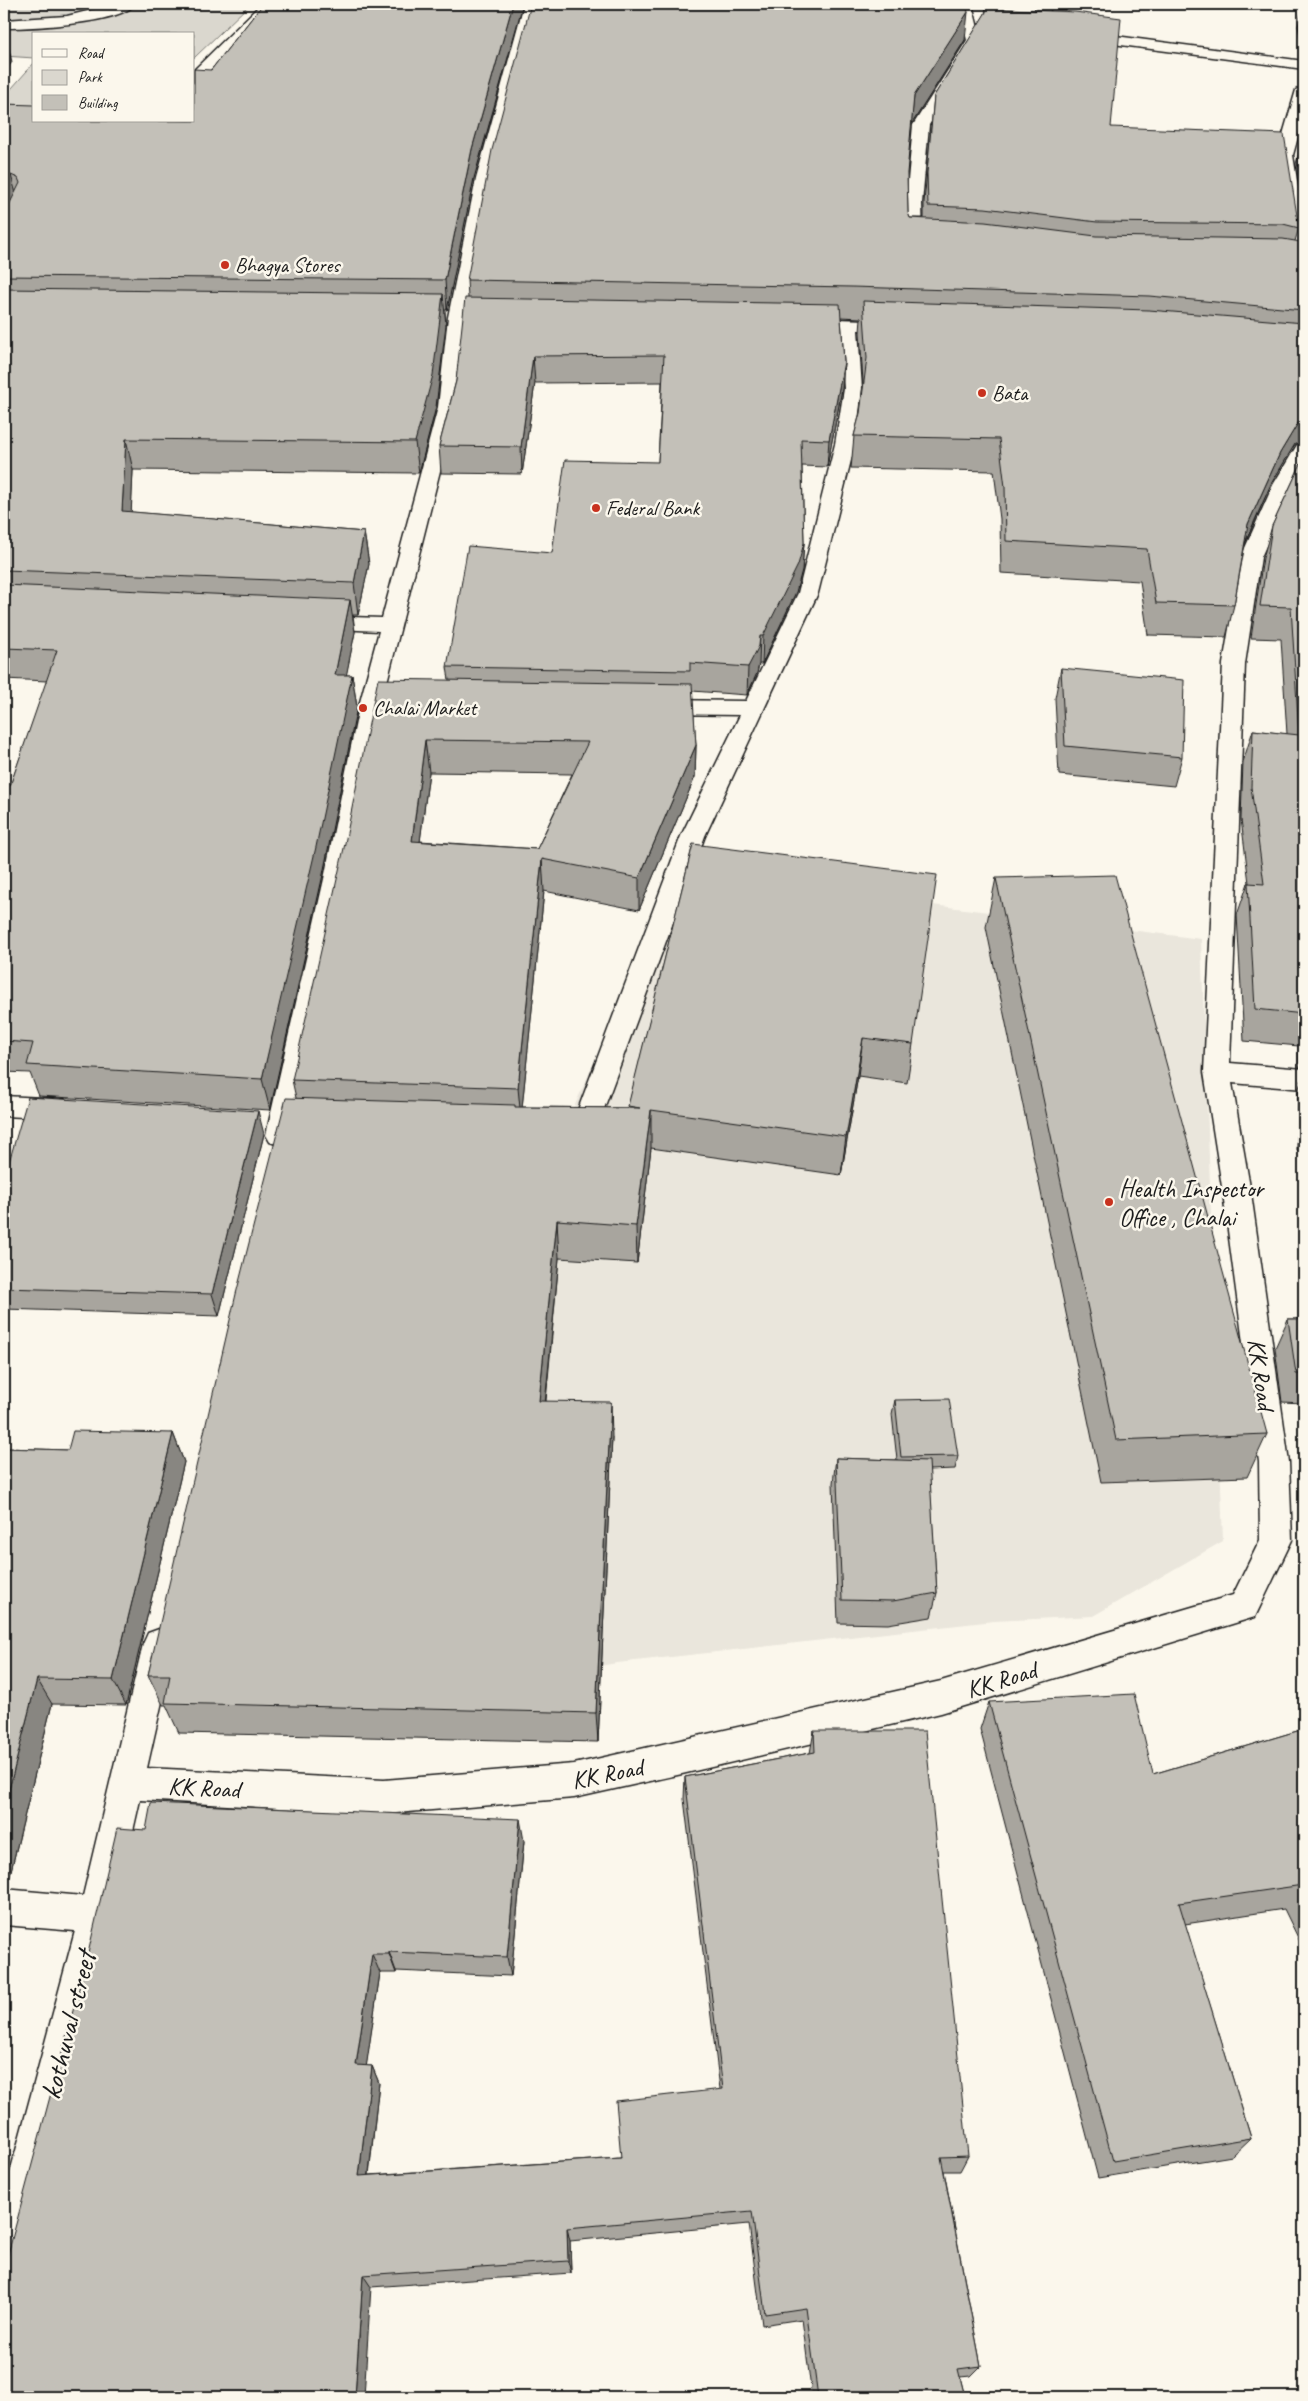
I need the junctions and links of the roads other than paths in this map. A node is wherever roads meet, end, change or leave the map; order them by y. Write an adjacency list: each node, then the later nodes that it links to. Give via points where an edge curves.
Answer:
1 (128, 4): 6 (street, via 101,15 49,24)
2 (269, 4): 8 (street)
3 (531, 4): 18 (street, via 484,179 456,317 447,406)
4 (965, 4): 10 (street, via 974,40 921,125 914,203 915,243)
5 (1042, 4): 7 (street, via 1044,20 1059,33)
6 (4, 24)
7 (1304, 65)
8 (195, 77)
9 (1304, 90): 12 (street, via 1285,155)
10 (943, 244)
11 (1284, 264): 12 (street)
12 (1303, 271)
13 (789, 323): 14 (street)
14 (849, 324): 15 (street); 20 (street, via 853,389 845,444 808,593)
15 (915, 327)
16 (1304, 449): 21 (street, KK Road, via 1283,485 1252,557 1234,664)
17 (294, 622): 18 (street)
18 (392, 625): 26 (street, via 381,702 336,880)
19 (636, 706): 20 (street)
20 (754, 708): 27 (street, via 693,836 582,1133)
21 (1217, 1072): 22 (street); 30 (street, KK Road, via 1274,1462 1276,1540 1244,1608 941,1697 574,1781 384,1797)
22 (1304, 1079)
23 (4, 1106): 24 (street)
24 (83, 1111)
25 (252, 1121): 26 (street)
26 (292, 1123): 28 (street)
27 (553, 1132)
28 (273, 1161)
29 (165, 1619): 30 (street, kothuval street)
30 (127, 1783): 32 (street, kothuval street)
31 (4, 1907): 32 (street)
32 (95, 1915): 33 (street, kothuval street, via 81,1981)
33 (4, 2266)

